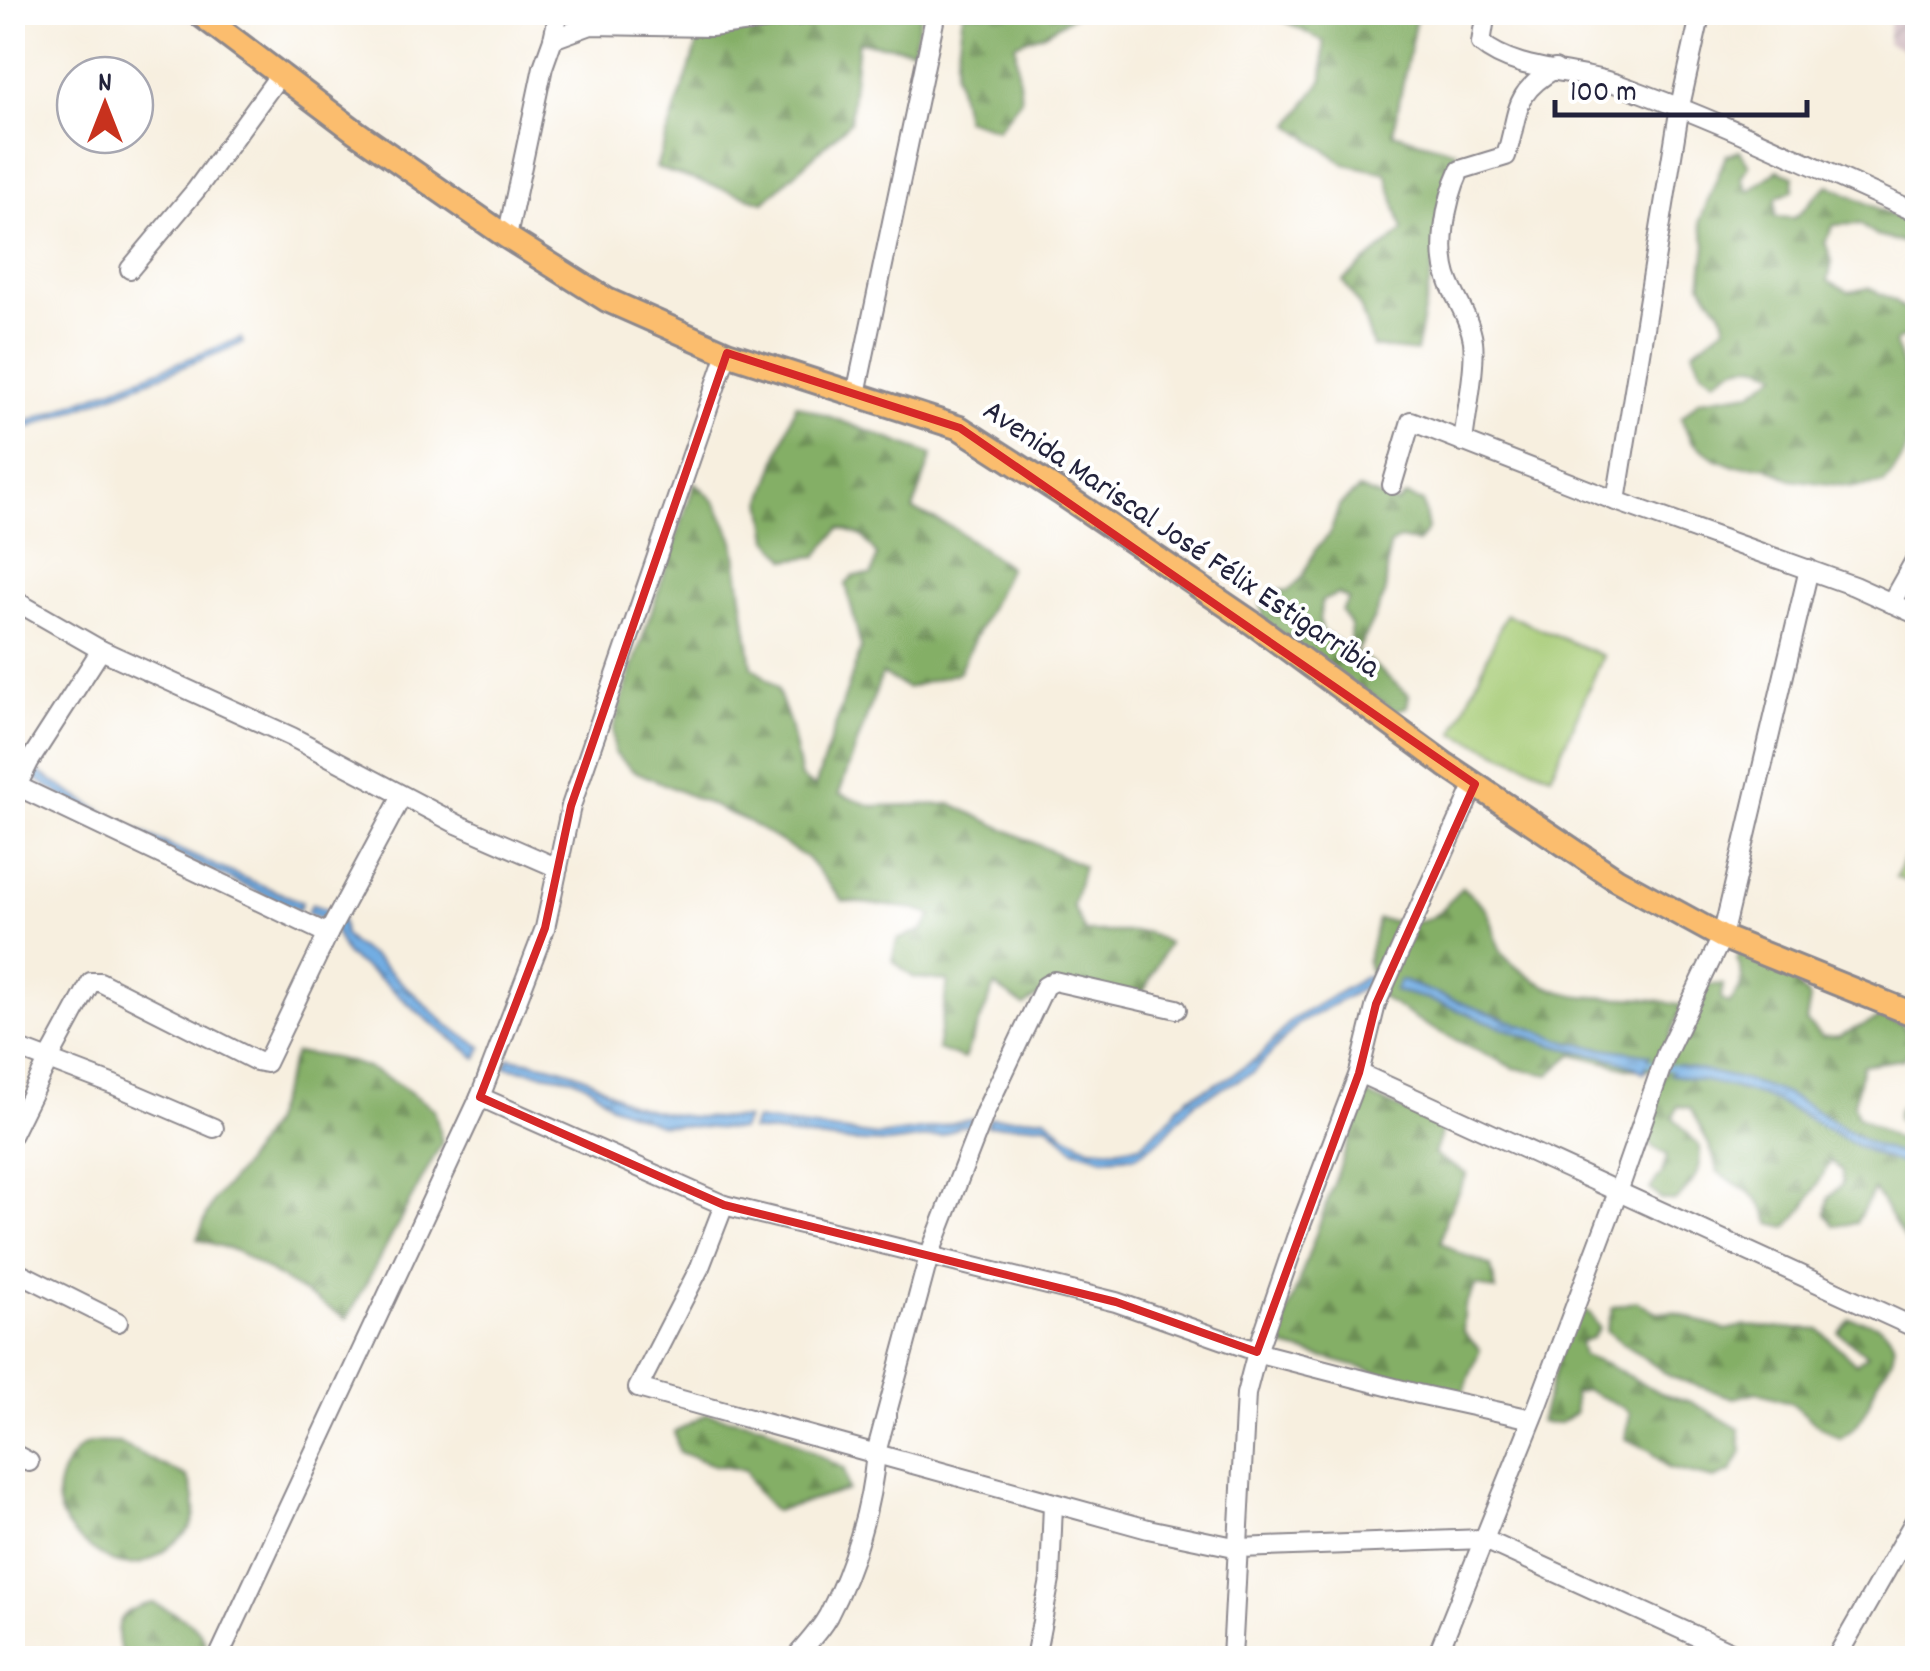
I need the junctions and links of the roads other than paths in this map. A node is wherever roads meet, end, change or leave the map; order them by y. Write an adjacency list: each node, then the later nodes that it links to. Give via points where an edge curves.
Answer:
1 (197, 12): 9 (main road, Avenida Mariscal José Félix Estigarribia)
2 (559, 12): 7 (street)
3 (936, 12): 15 (street)
4 (1486, 12): 8 (street, via 1482,43 1497,56)
5 (1701, 12): 10 (street)
6 (821, 13): 7 (street, via 711,26 590,24)
7 (552, 39): 12 (street)
8 (1556, 69): 10 (street); 16 (street, via 1532,82 1516,107 1506,156 1460,170 1455,182 1443,255 1473,343)
9 (282, 74): 12 (main road, Avenida Mariscal José Félix Estigarribia); 13 (street)
10 (1680, 106): 11 (street); 18 (street)
11 (1918, 212)
12 (507, 237): 14 (main road, Avenida Mariscal José Félix Estigarribia, via 607,300)
13 (130, 269)
14 (727, 353): 15 (main road, Avenida Mariscal José Félix Estigarribia); 28 (street, via 571,806)
15 (856, 394): 26 (main road, Avenida Mariscal José Félix Estigarribia, via 960,428 1254,624)
16 (1463, 442): 17 (street, via 1411,422); 18 (street)
17 (1392, 485)
18 (1616, 501): 20 (street)
19 (1918, 555): 22 (street)
20 (1809, 569): 22 (street); 30 (street)
21 (12, 598): 24 (street)
22 (1891, 603): 23 (street)
23 (1918, 615)
24 (100, 650): 25 (street); 27 (street, via 292,736)
25 (20, 780): 29 (street)
26 (1475, 784): 30 (main road, Avenida Mariscal José Félix Estigarribia, via 1616,879); 35 (street, via 1376,1004)
27 (402, 796): 28 (street); 29 (street)
28 (558, 868): 36 (street, via 545,928)
29 (333, 922): 34 (street, via 266,1062 100,982 86,989)
30 (1722, 937): 32 (main road, Avenida Mariscal José Félix Estigarribia); 39 (street, via 1666,1054)
31 (1177, 1010): 41 (street, via 1049,982 985,1112)
32 (1918, 1016)
33 (12, 1046): 34 (street)
34 (48, 1061): 37 (street); 38 (street)
35 (1360, 1073): 39 (street); 45 (street)
36 (480, 1097): 40 (street); 52 (street)
37 (214, 1128)
38 (12, 1134)
39 (1618, 1192): 44 (street); 46 (street)
40 (724, 1204): 41 (street); 47 (street, via 638,1388)
41 (929, 1256): 45 (street, via 1116,1302); 47 (street)
42 (12, 1269): 43 (street)
43 (118, 1322)
44 (1918, 1329)
45 (1257, 1352): 46 (street); 51 (street, via 1246,1394)
46 (1532, 1419): 50 (street)
47 (876, 1453): 48 (street); 53 (street, via 859,1540 828,1616)
48 (1053, 1504): 51 (street); 54 (street, via 1050,1580)
49 (1918, 1515): 58 (street)
50 (1483, 1539): 51 (street); 56 (street); 57 (street)
51 (1238, 1548): 55 (street)
52 (218, 1658)
53 (794, 1658)
54 (1035, 1658)
55 (1232, 1658)
56 (1436, 1658)
57 (1744, 1658)
58 (1836, 1658)

